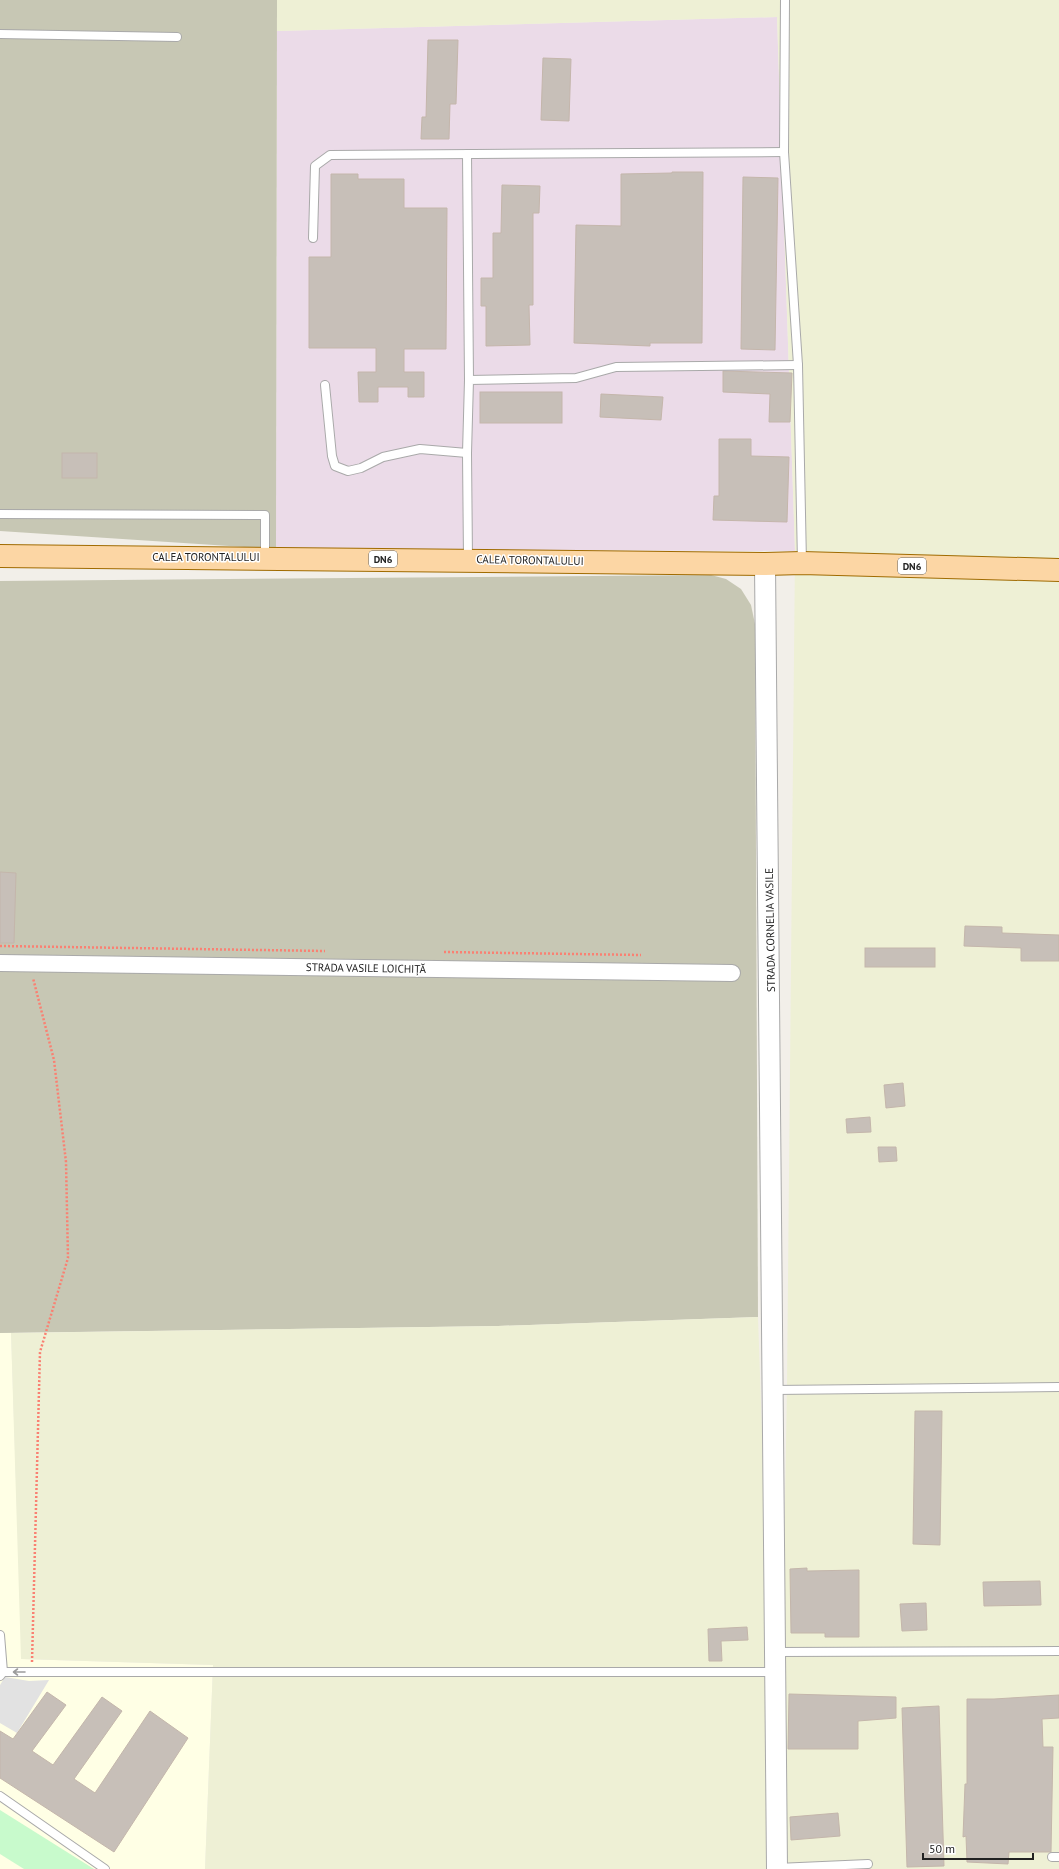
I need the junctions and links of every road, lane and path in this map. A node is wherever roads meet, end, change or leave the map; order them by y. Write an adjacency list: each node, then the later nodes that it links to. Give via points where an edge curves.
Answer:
1 (785, 0): 4 (lane)
2 (0, 34): 3 (lane)
3 (177, 37)
4 (784, 152): 5 (lane); 7 (lane)
5 (467, 154): 6 (lane, via 330,155 315,166); 8 (lane)
6 (313, 238)
7 (798, 366): 8 (lane, via 616,367 576,378); 15 (lane)
8 (469, 380): 10 (lane)
9 (326, 385): 10 (lane, via 335,466 348,471 362,468 383,457 420,449)
10 (467, 453): 14 (lane)
11 (0, 514): 13 (lane, via 266,515)
12 (0, 556): 13 (main road, CALEA TORONTALULUI / DN6)
13 (265, 558): 14 (main road, CALEA TORONTALULUI / DN6)
14 (468, 560): 16 (main road, CALEA TORONTALULUI / DN6)
15 (802, 563): 16 (main road, CALEA TORONTALULUI / DN6); 17 (main road, CALEA TORONTALULUI / DN6)
16 (765, 564): 22 (street, STRADA CORNELIA VASILE)
17 (1059, 570)
18 (0, 963): 19 (street, STRADA VASILE LOICHIȚĂ)
19 (34, 964): 20 (street, STRADA VASILE LOICHIȚĂ); 26 (path, via 33,978 54,1060 66,1162 68,1258 40,1352)
20 (732, 973)
21 (1059, 1387): 22 (lane)
22 (773, 1390): 25 (street, STRADA CORNELIA VASILE)
23 (0, 1635): 28 (lane)
24 (1059, 1651): 25 (lane)
25 (774, 1652): 27 (street, STRADA CORNELIA VASILE)
26 (35, 1672): 27 (lane); 28 (lane, one-way to 28)
27 (775, 1672): 31 (street, STRADA CORNELIA VASILE)
28 (1, 1674)
29 (0, 1796): 32 (lane)
30 (868, 1864): 31 (lane)
31 (777, 1868)
32 (105, 1869)

